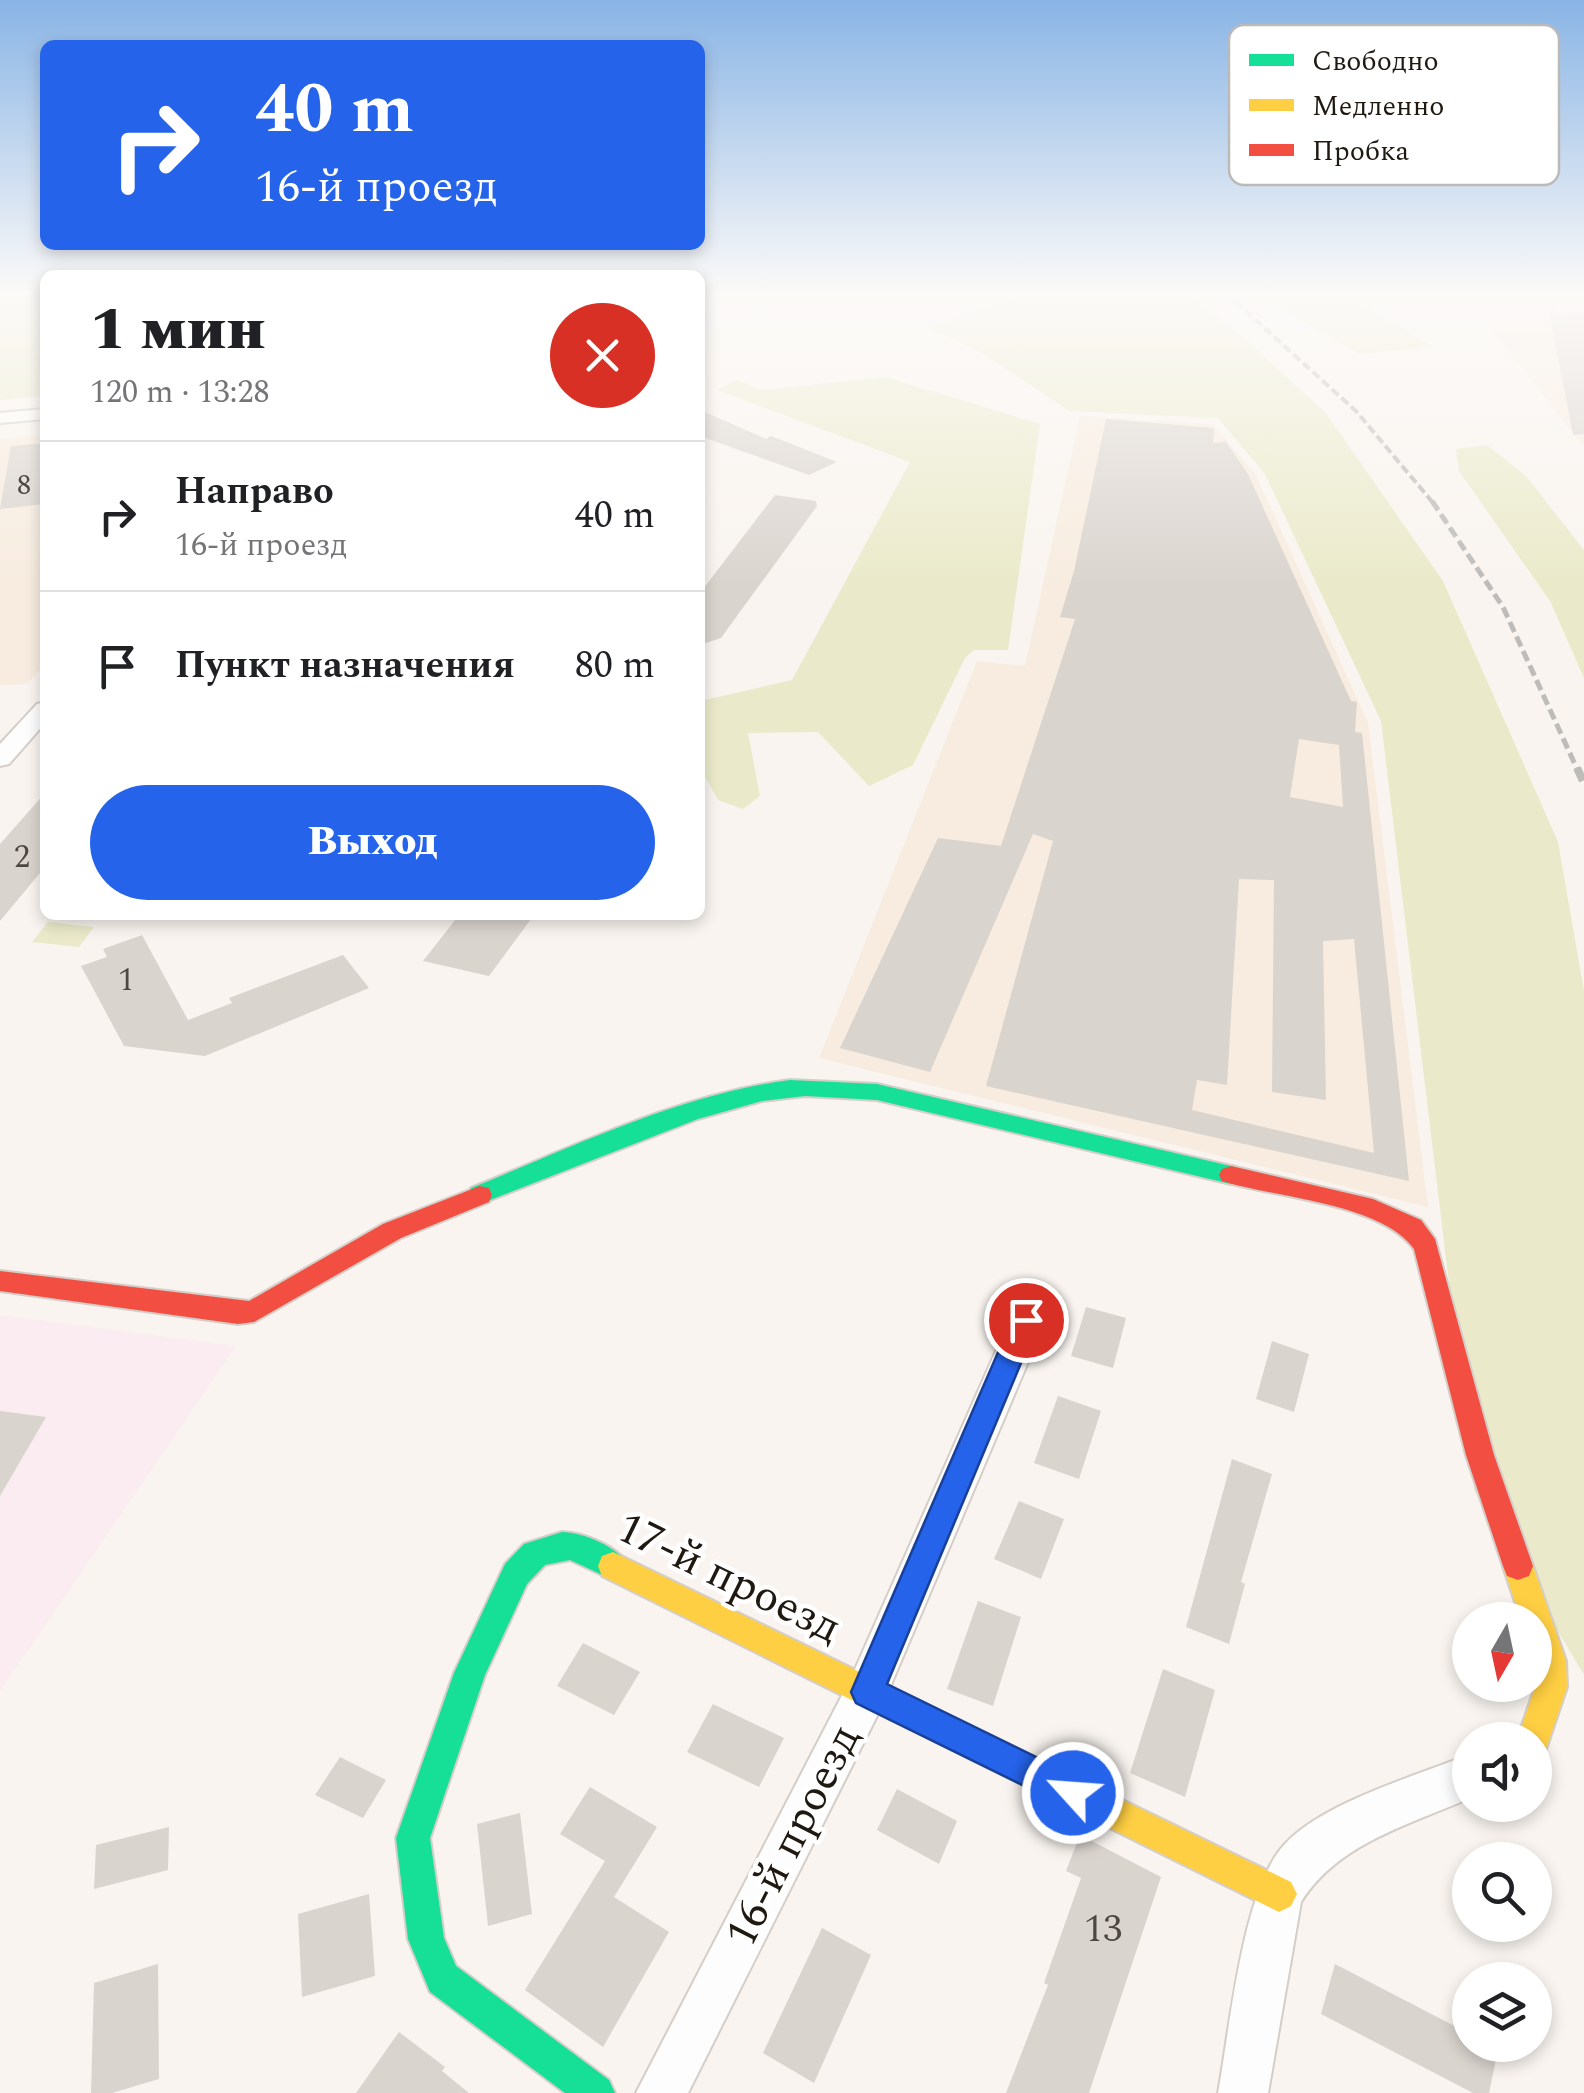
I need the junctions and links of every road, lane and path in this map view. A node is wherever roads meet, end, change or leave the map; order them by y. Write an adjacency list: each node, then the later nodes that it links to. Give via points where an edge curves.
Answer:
1 (40, 414): 2 (street)
2 (0, 418)
3 (40, 715): 4 (street)
4 (0, 759)
5 (0, 1280): 8 (street, via 254,1311 392,1231 521,1175 717,1104 812,1087 877,1092 1364,1206 1412,1227 1426,1246 1480,1456 1547,1647 1551,1687)
6 (1036, 1301): 7 (street, 16-й проезд)
7 (868, 1692): 10 (street, 17-й проезд); 11 (street, 17-й проезд, via 573,1546 554,1545 530,1557 505,1588 413,1838 426,1939 444,1978); 12 (street, 16-й проезд)
8 (1539, 1722)
9 (1452, 1784): 10 (street, via 1339,1832 1302,1860)
10 (1279, 1894): 13 (street)
11 (596, 2093)
12 (660, 2093)
13 (1242, 2093)

